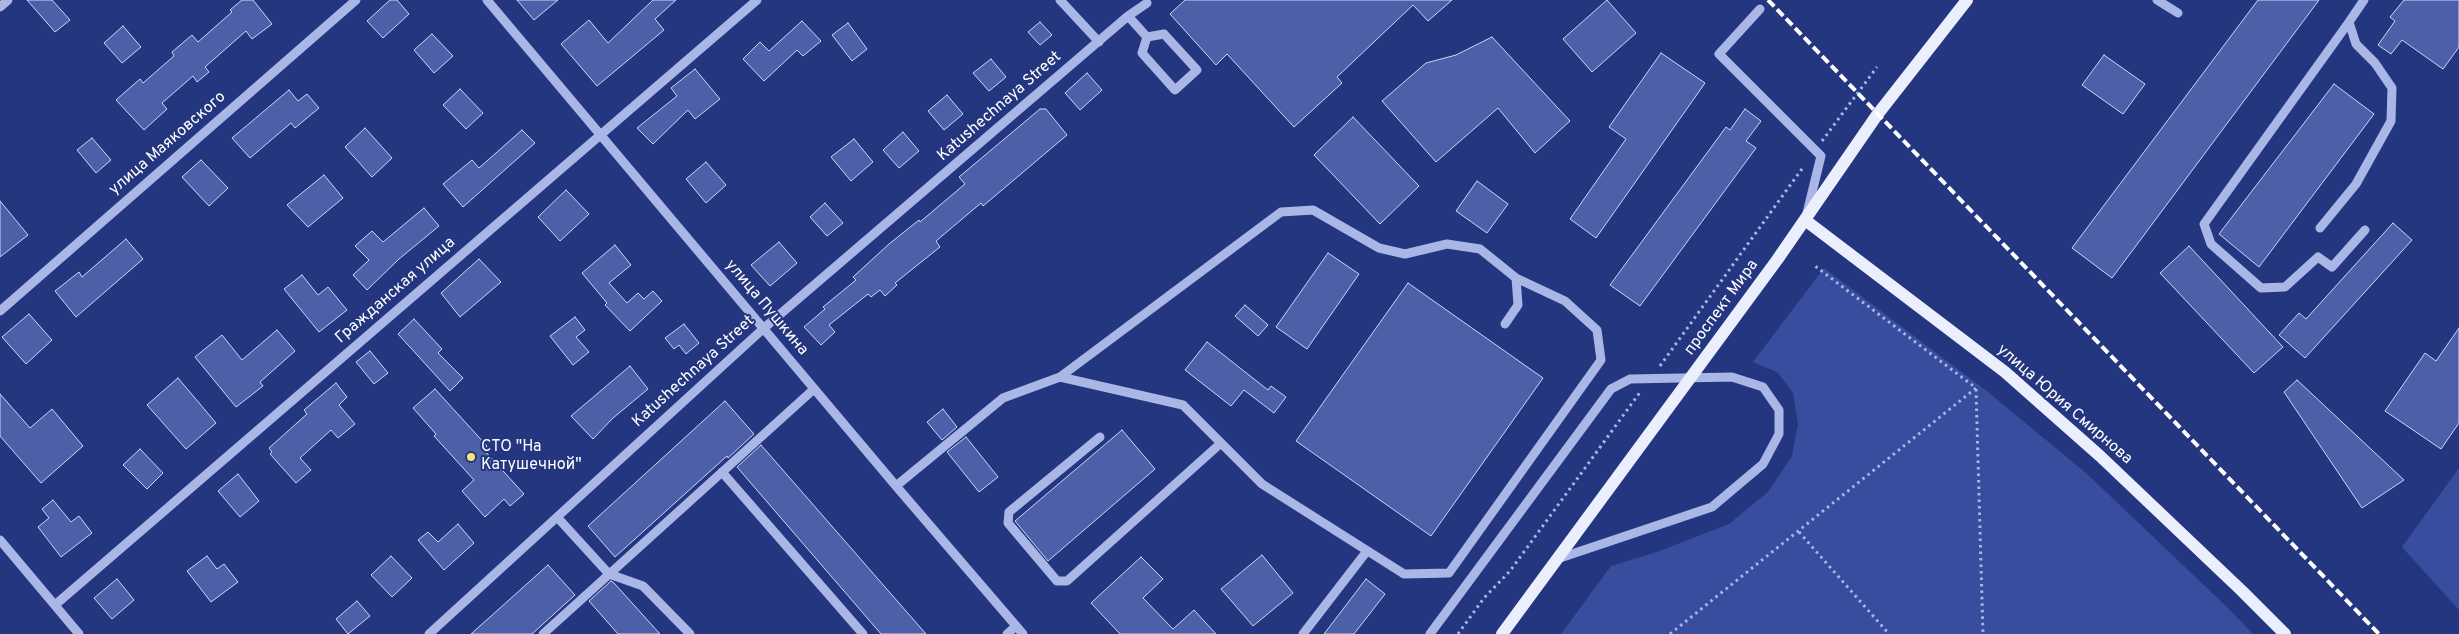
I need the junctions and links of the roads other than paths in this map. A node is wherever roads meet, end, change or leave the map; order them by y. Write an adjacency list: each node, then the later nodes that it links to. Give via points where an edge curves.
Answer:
1 (8, 0): 10 (street)
2 (356, 0): 22 (street, улица Маяковского)
3 (487, 0): 17 (street, улица Пушкина)
4 (757, 0): 17 (street, Гражданская улица)
5 (1060, 0): 16 (street)
6 (2157, 0): 12 (street)
7 (2364, 0): 14 (street)
8 (1964, 1): 18 (main road, проспект Мира, via 1877,115)
9 (1147, 3): 13 (street, Katushechnaya Street)
10 (0, 7)
11 (1760, 9): 18 (street, via 1719,54 1821,156)
12 (2178, 14)
13 (1128, 16): 15 (street); 16 (street, Katushechnaya Street)
14 (2349, 22): 19 (street, via 2356,44 2392,88 2391,120 2356,184); 20 (street, via 2204,224 2211,244 2261,288 2285,287 2318,257 2332,267)
15 (1147, 37): 15 (street, via 1164,34 1197,70 1175,90 1142,53)
16 (1099, 42): 24 (street, Katushechnaya Street)
17 (601, 135): 24 (street, улица Пушкина); 37 (street, Гражданская улица)
18 (1805, 220): 26 (main road, проспект Мира); 49 (main road, улица Юрия Смирнова, via 2004,372 2100,456)
19 (2320, 228)
20 (2365, 230)
21 (1516, 278): 23 (street, via 1518,305); 25 (street, via 1480,249 1447,244 1405,254 1379,248 1313,210 1280,212); 34 (street, via 1565,301 1597,330 1601,360 1449,573 1404,574)
22 (0, 311)
23 (1505, 324)
24 (764, 328): 27 (street, улица Пушкина); 32 (street, Katushechnaya Street)
25 (1060, 377): 29 (street, via 1183,405); 31 (street, via 1003,398)
26 (1689, 379): 35 (main road, проспект Мира); 35 (street, via 1732,377 1764,387 1779,410 1779,434 1763,464 1712,507); 47 (street, via 1630,379 1611,389)
27 (814, 389): 30 (street); 31 (street, улица Пушкина)
28 (1100, 437): 29 (street, via 1009,512 1008,524 1056,581 1067,581)
29 (1221, 443): 34 (street, via 1262,484)
30 (722, 472): 36 (street); 43 (street)
31 (896, 486): 38 (street, улица Пушкина)
32 (557, 517): 36 (street); 40 (street, Katushechnaya Street)
33 (0, 540): 37 (street)
34 (1367, 551): 46 (street)
35 (1556, 560): 48 (main road, проспект Мира)
36 (609, 574): 41 (street); 42 (street, via 643,586)
37 (55, 605): 39 (street)
38 (1016, 626): 44 (street); 45 (street, улица Пушкина)
39 (79, 634)
40 (429, 634)
41 (543, 634)
42 (690, 634)
43 (863, 634)
44 (1007, 634)
45 (1023, 634)
46 (1303, 634)
47 (1430, 634)
48 (1502, 634)
49 (2284, 634)

